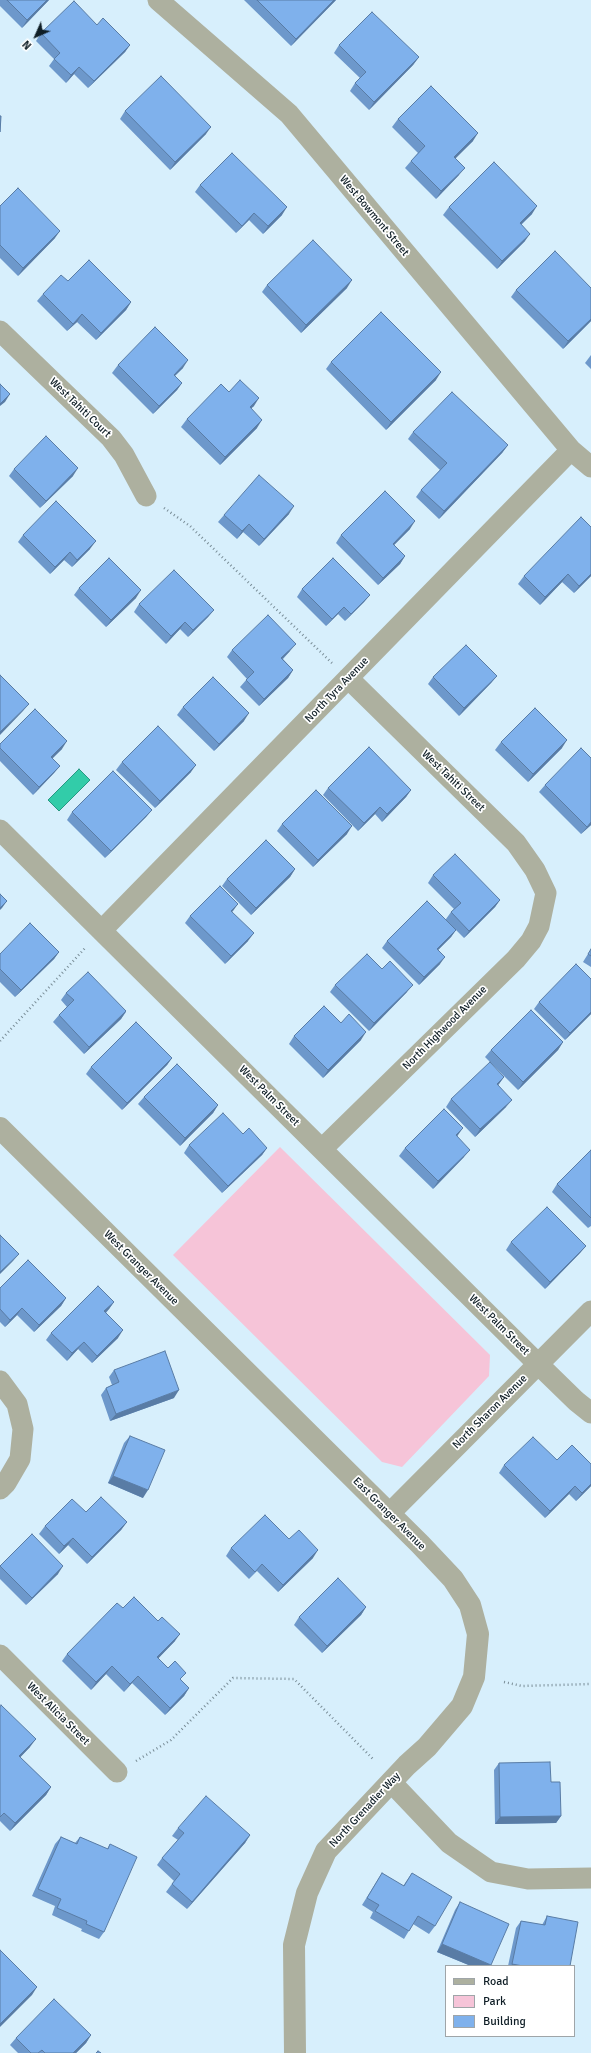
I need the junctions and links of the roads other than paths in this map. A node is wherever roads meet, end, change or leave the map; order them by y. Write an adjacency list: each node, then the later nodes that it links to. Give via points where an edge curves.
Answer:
1 (158, 0): 3 (street, West Bowmont Street, via 289,114)
2 (0, 331): 5 (street, West Tahiti Court, via 111,438 124,455)
3 (571, 450): 4 (street, West Bowmont Street); 6 (street, North Tyra Avenue)
4 (591, 467)
5 (146, 496)
6 (348, 678): 8 (street, West Tahiti Street, via 516,843 535,870); 9 (street, North Tyra Avenue)
7 (0, 830): 9 (street, West Palm Street)
8 (546, 893): 11 (street, North Highwood Avenue, via 539,926 531,941 516,959)
9 (102, 930): 11 (street, West Palm Street)
10 (0, 1128): 15 (street, West Granger Avenue)
11 (322, 1149): 13 (street, West Palm Street)
12 (591, 1311): 13 (street, North Sharon Avenue)
13 (538, 1364): 16 (street, West Palm Street); 18 (street, North Sharon Avenue)
14 (0, 1381): 17 (street, via 17,1404 23,1429 20,1459)
15 (281, 1407): 18 (street, East Granger Avenue)
16 (591, 1413)
17 (0, 1489)
18 (389, 1514): 19 (street, East Granger Avenue, via 453,1579 470,1605)
19 (478, 1634): 22 (street, North Grenadier Way, via 474,1677 462,1706 427,1747)
20 (0, 1655): 21 (street, West Alicia Street)
21 (116, 1772)
22 (391, 1782): 23 (street, via 449,1843 491,1872 528,1879); 24 (street, North Grenadier Way, via 326,1851 307,1893 294,1945)
23 (591, 1878)
24 (295, 2053)

